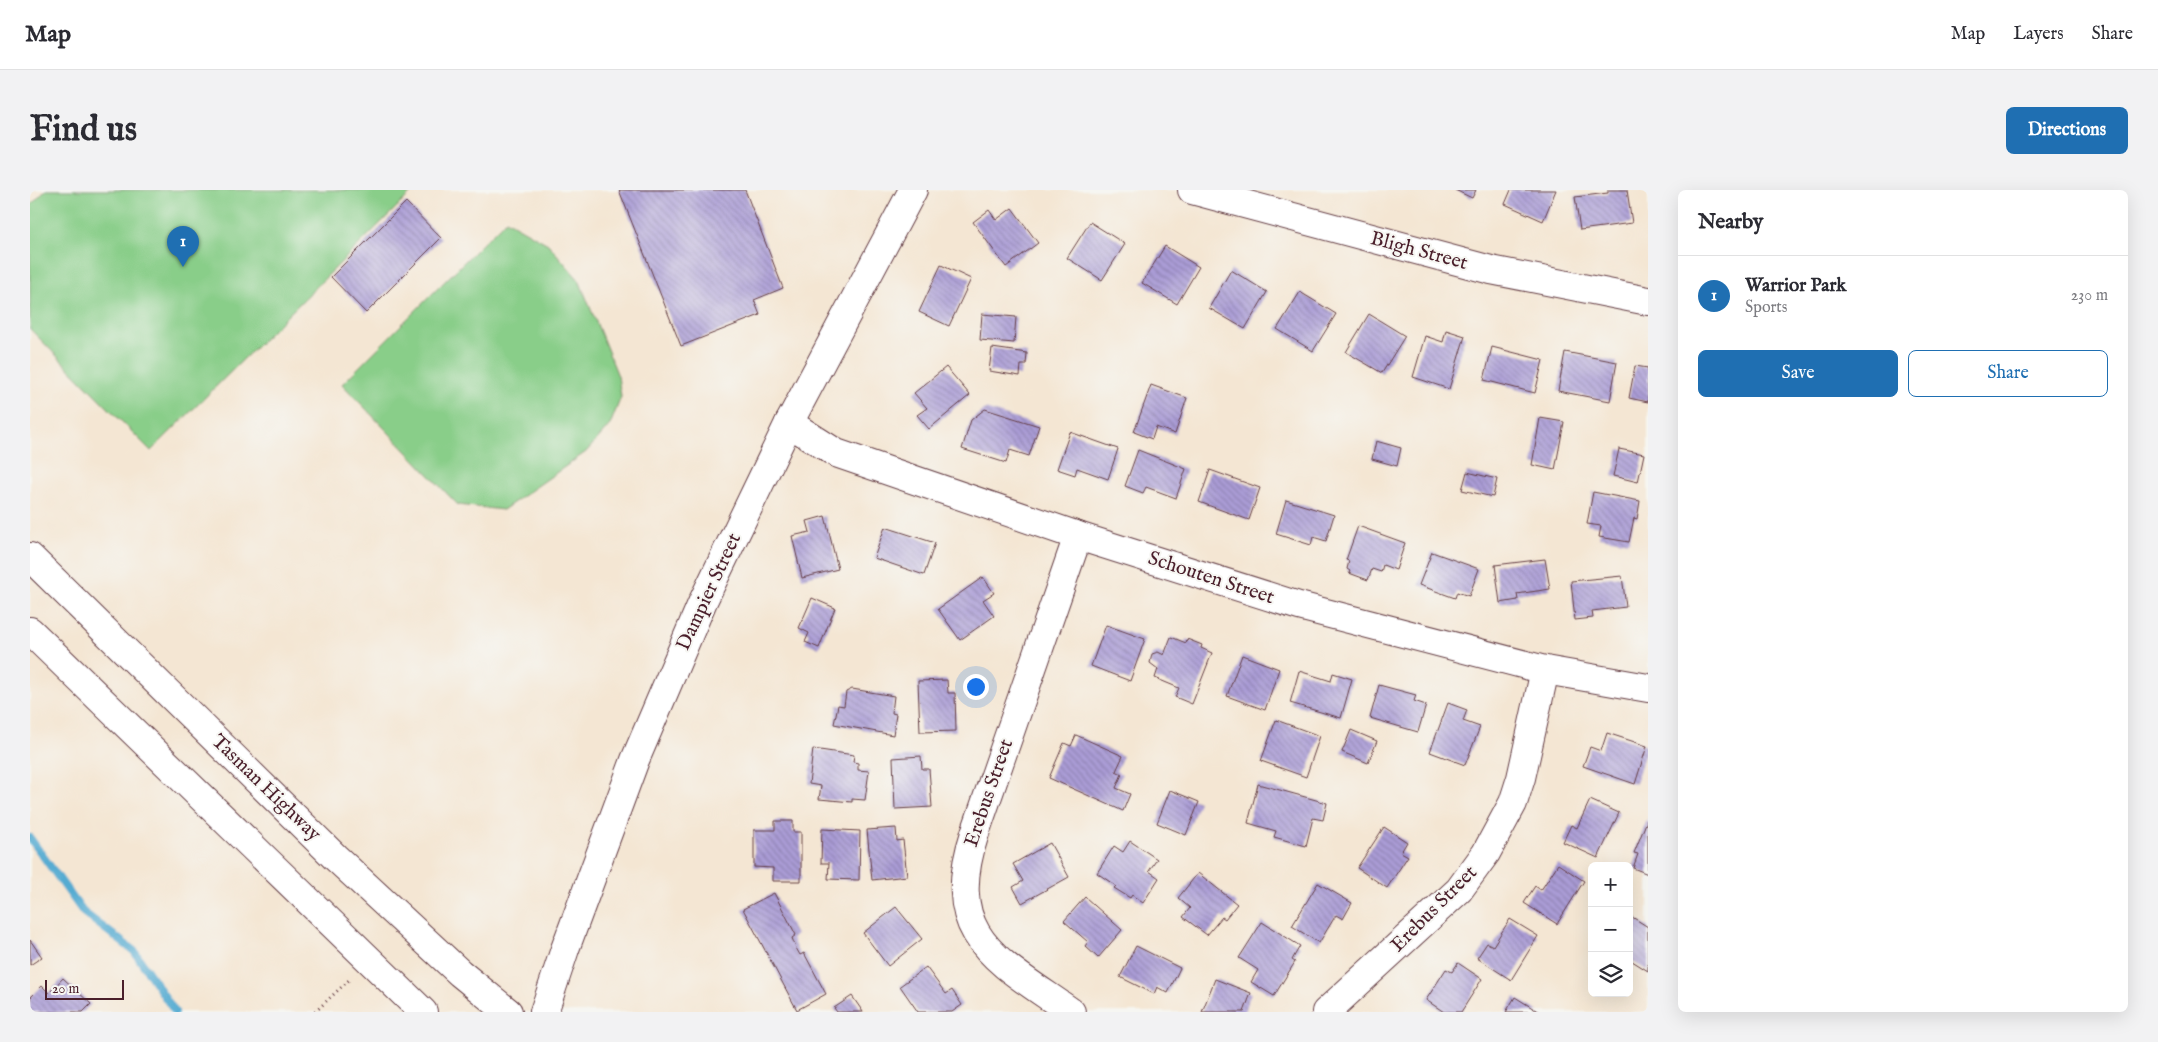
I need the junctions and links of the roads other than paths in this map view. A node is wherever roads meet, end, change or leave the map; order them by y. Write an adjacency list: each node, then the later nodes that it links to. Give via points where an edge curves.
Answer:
1 (913, 190): 4 (main road, Dampier Street)
2 (1192, 190): 3 (main road, Bligh Street, via 1491,270)
3 (1648, 301)
4 (789, 423): 5 (main road, Schouten Street, via 836,453); 12 (main road, Dampier Street, via 703,601 639,751)
5 (1078, 536): 8 (main road, Schouten Street, via 1299,606); 13 (main road, Erebus Street, via 975,832 964,880 968,915 988,949)
6 (30, 557): 11 (main road, Tasman Highway, via 335,857 460,973)
7 (30, 630): 10 (main road)
8 (1545, 670): 9 (main road, Schouten Street); 14 (main road, Erebus Street, via 1521,778 1510,809 1486,853 1459,890)
9 (1648, 688)
10 (423, 1012)
11 (508, 1012)
12 (544, 1012)
13 (1071, 1012)
14 (1326, 1012)

